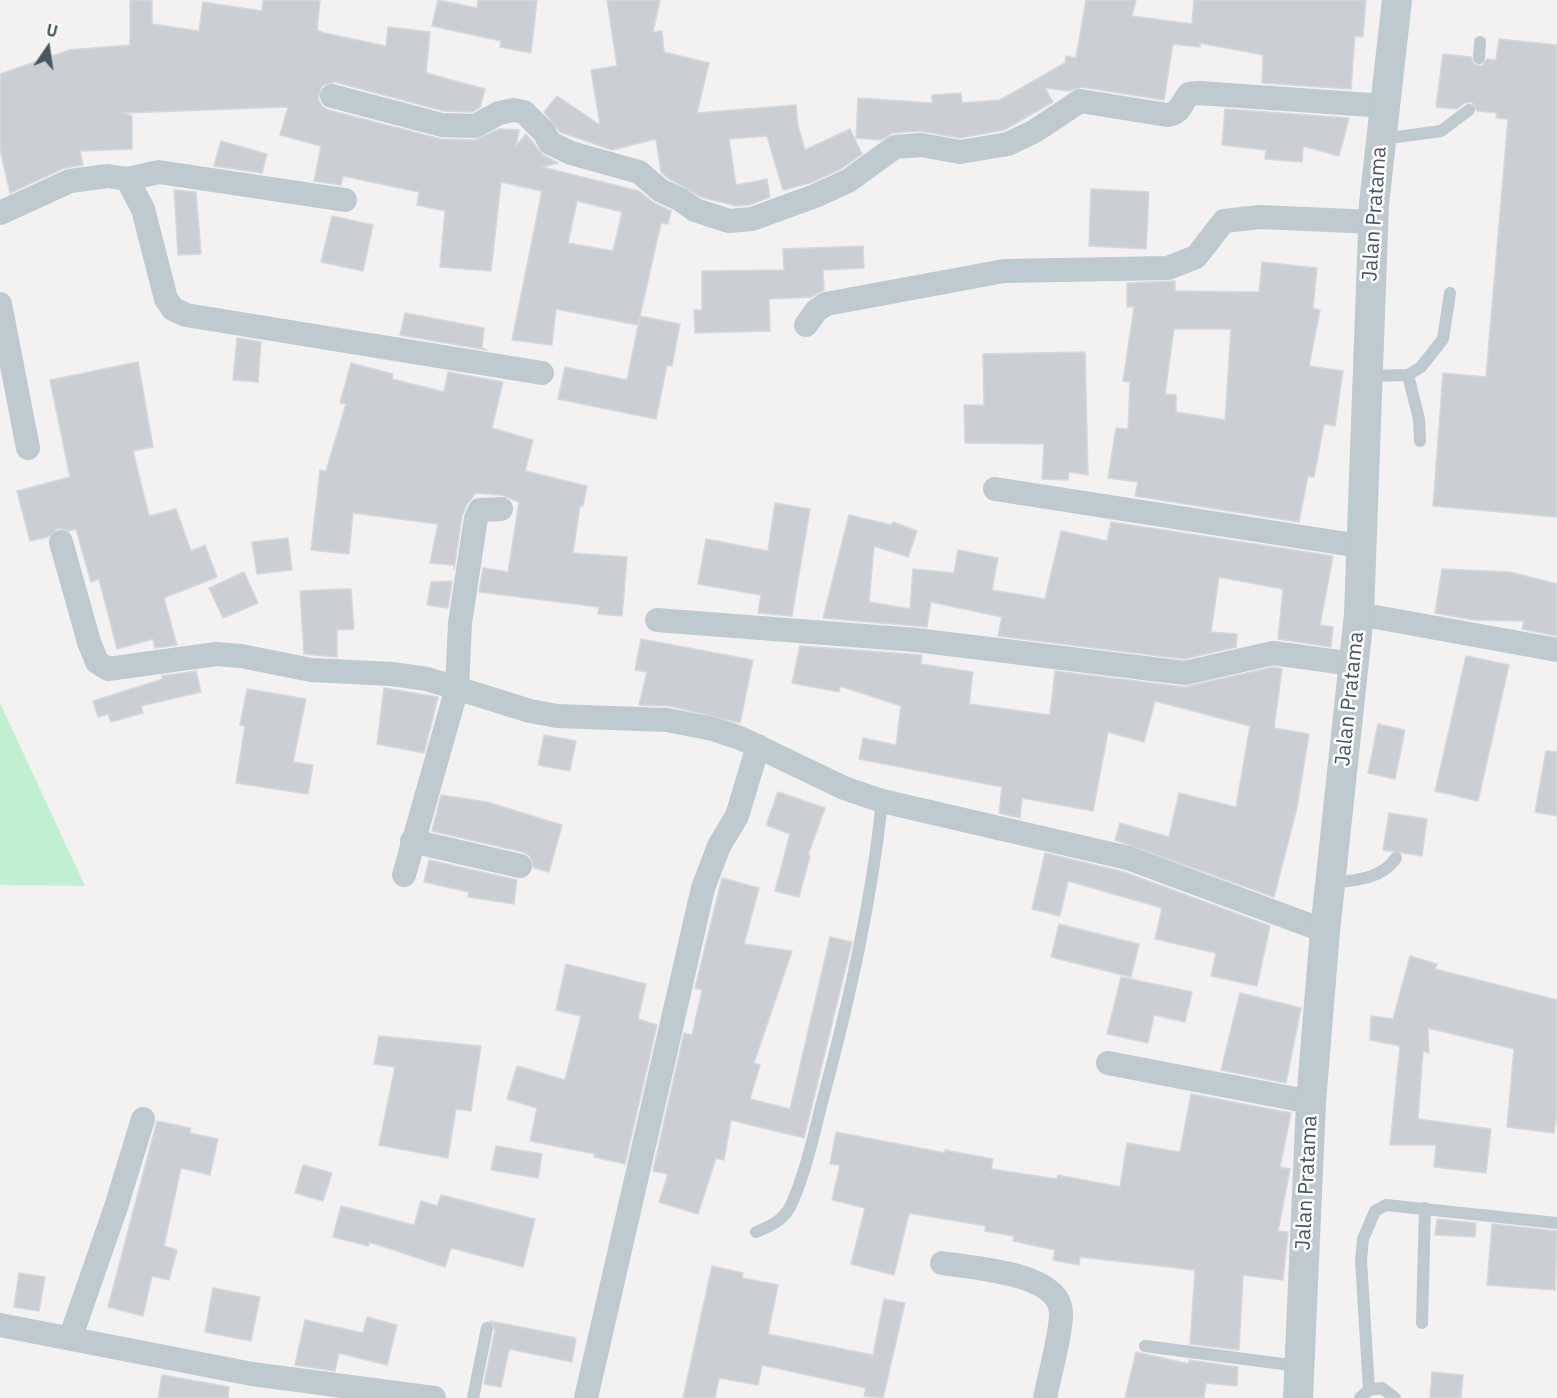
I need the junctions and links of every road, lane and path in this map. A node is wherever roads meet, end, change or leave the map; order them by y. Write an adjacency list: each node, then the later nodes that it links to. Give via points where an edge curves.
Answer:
1 (1397, 0): 5 (street, Jalan Pratama)
2 (1480, 42): 3 (lane)
3 (1479, 58)
4 (332, 96): 5 (street, via 442,125 475,126 499,113 524,112 550,143 571,153 639,172 660,190 695,210 729,221 752,219 848,181 895,147 921,145 960,152 1008,144 1080,101 1167,115 1181,109 1189,94 1199,93)
5 (1385, 106): 7 (street, Jalan Pratama)
6 (1469, 110): 7 (lane, via 1441,131)
7 (1381, 140): 11 (street, Jalan Pratama)
8 (127, 179): 9 (street, via 159,172); 10 (street, via 108,176 70,180); 15 (street, via 143,209 166,299 173,309 202,318)
9 (345, 200)
10 (0, 213)
11 (1374, 222): 14 (street, via 1260,217 1224,221 1196,257 1168,268 1004,271 826,304); 17 (street, Jalan Pratama)
12 (1450, 293): 16 (lane, via 1443,339 1421,367)
13 (0, 304): 19 (street)
14 (806, 325)
15 (542, 372)
16 (1408, 375): 17 (lane); 18 (lane)
17 (1366, 376): 23 (street, Jalan Pratama)
18 (1420, 441)
19 (28, 448)
20 (995, 489): 23 (street)
21 (501, 509): 28 (street, via 480,510 476,518 460,622)
22 (61, 542): 28 (street, via 89,642 97,662 108,669 216,654 311,670 392,674)
23 (1360, 546): 24 (street, Jalan Pratama)
24 (1359, 614): 26 (street); 27 (street, Jalan Pratama)
25 (657, 620): 27 (street, via 927,641 1185,672 1273,652)
26 (1557, 650)
27 (1353, 664): 35 (street, Jalan Pratama)
28 (457, 688): 29 (street, via 530,711 578,718 667,720 713,729); 31 (street)
29 (758, 746): 30 (street, via 844,788); 53 (street, via 737,816 719,846 703,888)
30 (882, 801): 36 (street, via 1128,858); 42 (lane, via 848,1006 813,1135 791,1205 775,1224)
31 (412, 841): 33 (street); 34 (street)
32 (1396, 858): 35 (lane, via 1374,876)
33 (520, 866)
34 (404, 874)
35 (1330, 883): 36 (street, Jalan Pratama)
36 (1325, 931): 38 (street, Jalan Pratama)
37 (1108, 1063): 38 (street)
38 (1311, 1102): 49 (street, Jalan Pratama)
39 (143, 1119): 47 (street)
40 (1425, 1208): 41 (lane); 44 (lane); 50 (lane, via 1386,1205 1375,1211 1363,1239)
41 (1557, 1223)
42 (756, 1232)
43 (942, 1263): 54 (street, via 1035,1280 1052,1292 1061,1312)
44 (1422, 1323)
45 (0, 1325): 47 (street)
46 (487, 1328): 52 (lane)
47 (70, 1340): 51 (street, via 252,1374)
48 (1145, 1346): 49 (lane)
49 (1299, 1367): 55 (street, Jalan Pratama)
50 (1365, 1394): 56 (lane, via 1382,1388)
51 (434, 1398)
52 (473, 1398)
53 (586, 1398)
54 (1045, 1398)
55 (1299, 1398)
56 (1395, 1398)

